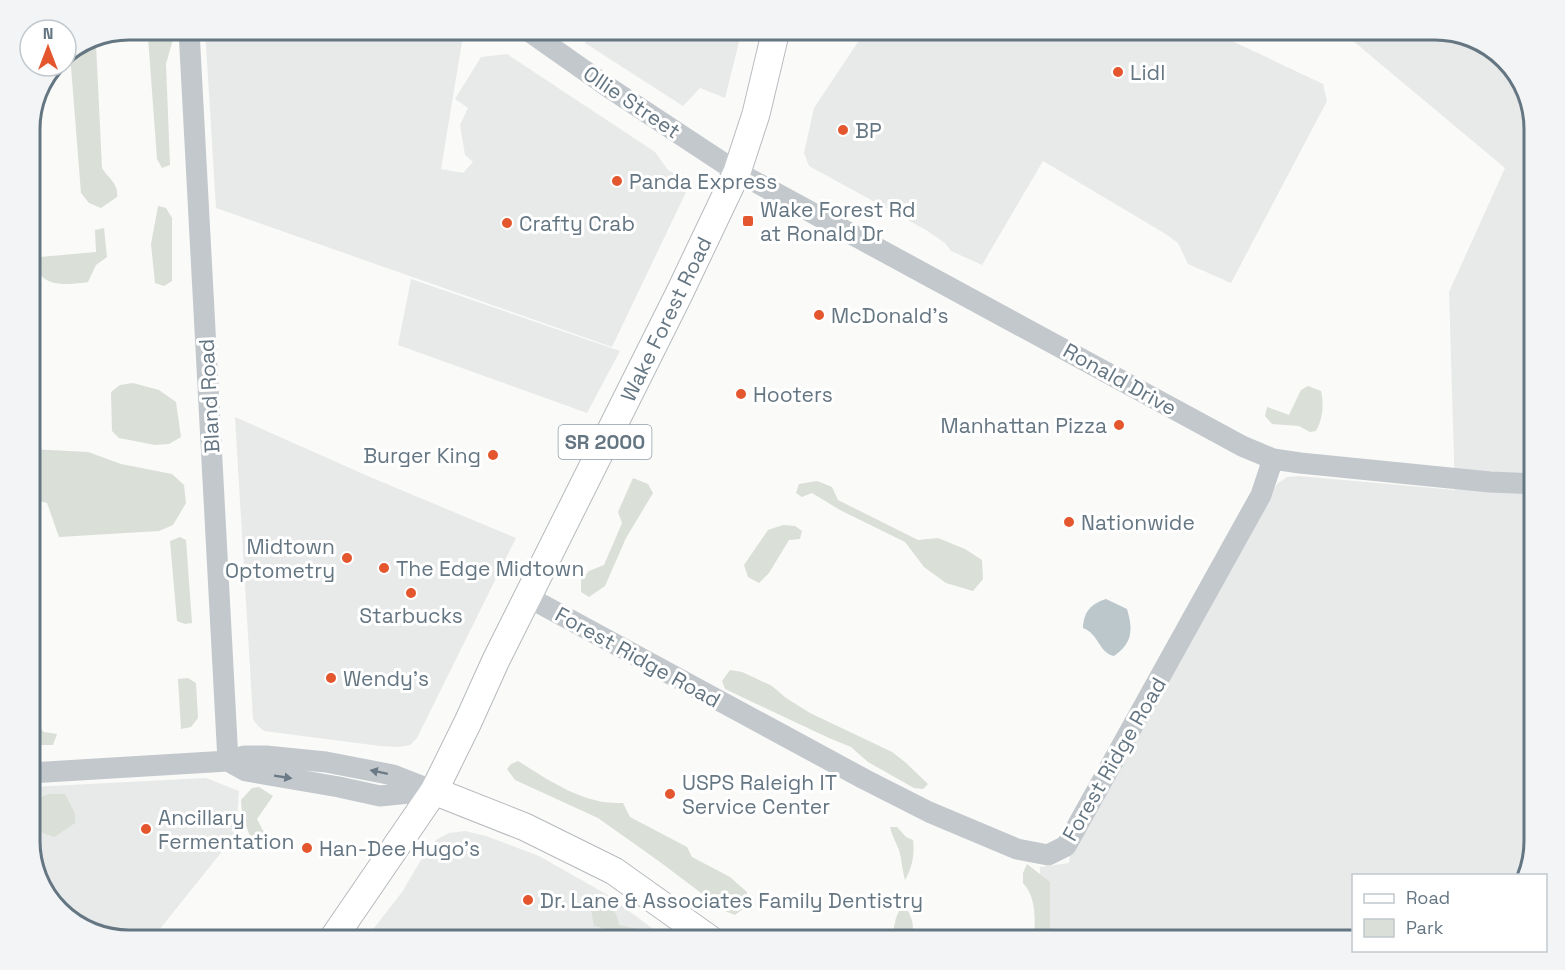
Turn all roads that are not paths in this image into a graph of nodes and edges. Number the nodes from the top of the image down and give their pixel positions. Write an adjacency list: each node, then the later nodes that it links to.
1 (190, 40): 8 (street, Bland Road)
2 (541, 40): 4 (street, Ollie Street)
3 (774, 40): 4 (main road, Wake Forest Road / SR 2000)
4 (737, 171): 5 (street, Ronald Drive); 7 (main road, Wake Forest Road / SR 2000)
5 (1274, 459): 6 (street, Ronald Drive); 7 (street, Forest Ridge Road)
6 (1524, 484)
7 (528, 597): 10 (main road, Wake Forest Road / SR 2000)
8 (228, 761): 9 (street); 10 (street)
9 (41, 772)
10 (434, 791): 11 (main road, Wake Forest Road / SR 2000); 12 (main road)
11 (340, 930)
12 (697, 930)

